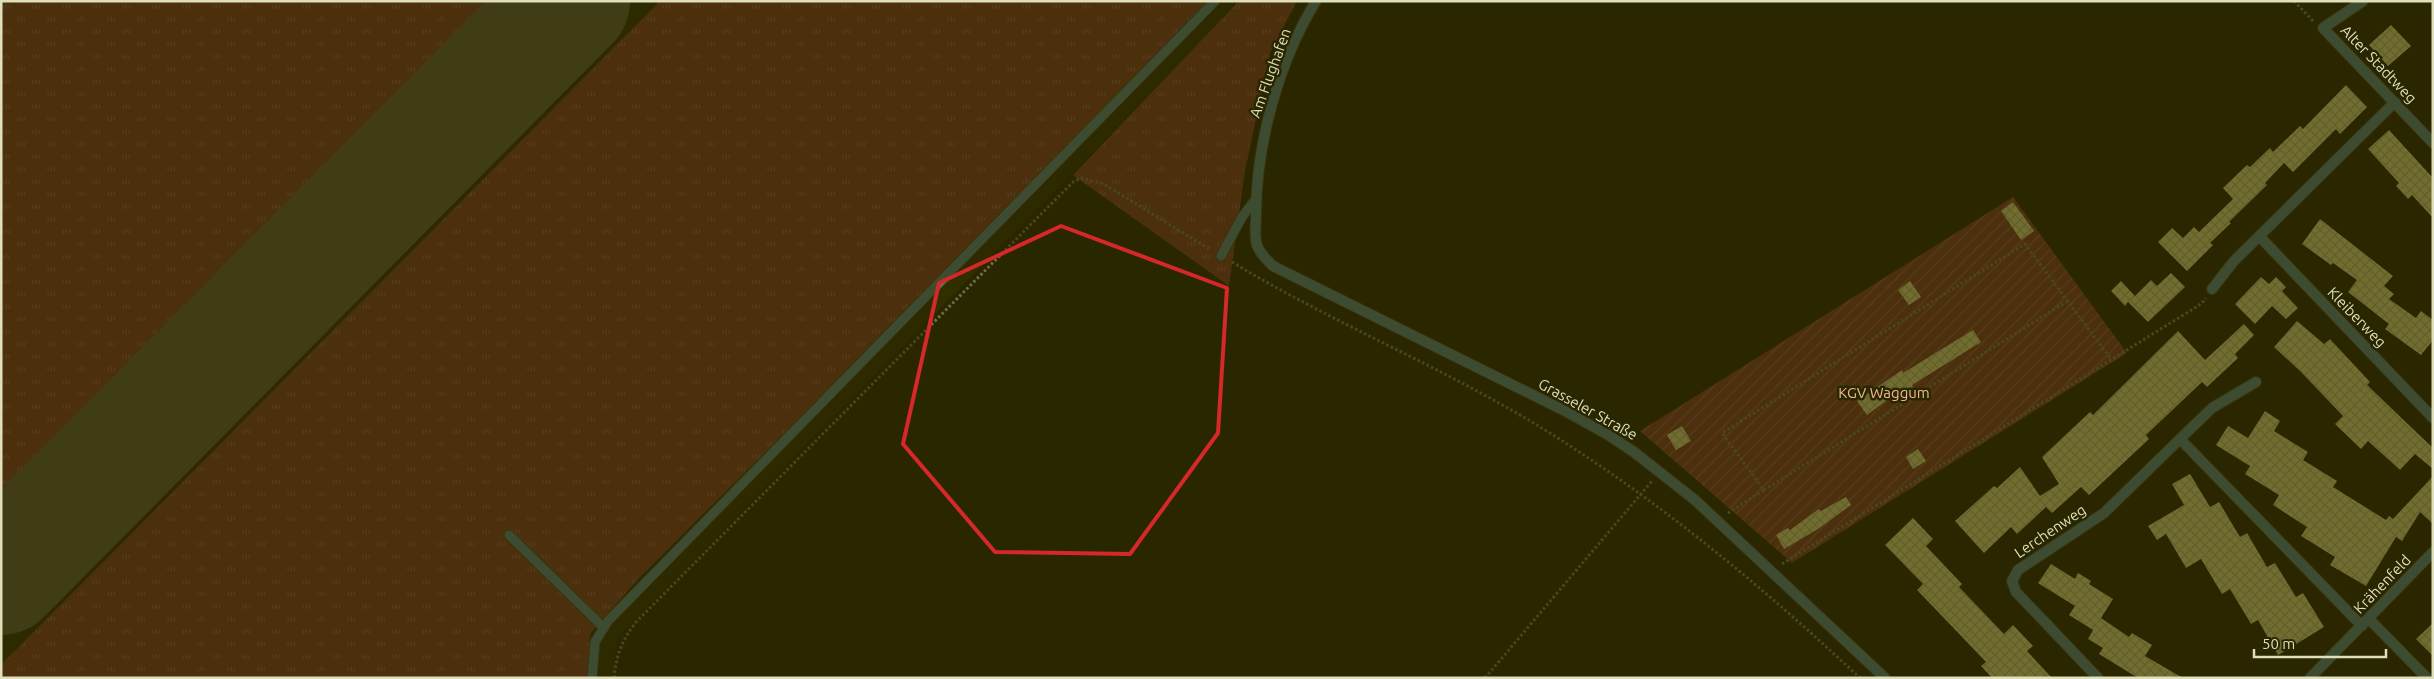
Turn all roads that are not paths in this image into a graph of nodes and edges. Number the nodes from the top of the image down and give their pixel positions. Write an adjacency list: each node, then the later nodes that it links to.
1 (1215, 1): 17 (lane)
2 (1316, 1): 6 (street, Am Flughafen)
3 (2363, 1): 4 (street, Alter Stadtweg)
4 (2394, 102): 5 (street, Alter Stadtweg); 7 (street)
5 (2433, 143)
6 (1256, 199): 8 (street, Am Flughafen); 9 (lane)
7 (2260, 237): 10 (street); 12 (street, Kleiberweg)
8 (1258, 247): 19 (street, Grasseler Straße)
9 (1221, 256)
10 (2212, 289)
11 (2256, 382): 13 (street, Lerchenweg)
12 (2433, 418)
13 (2180, 439): 16 (street); 20 (street, Lerchenweg)
14 (509, 535): 17 (lane)
15 (2433, 552): 16 (street, Krähenfeld)
16 (2366, 623): 21 (street, Krähenfeld); 22 (street)
17 (604, 628): 18 (lane)
18 (592, 678)
19 (1884, 678)
20 (2098, 678)
21 (2310, 678)
22 (2427, 678)

